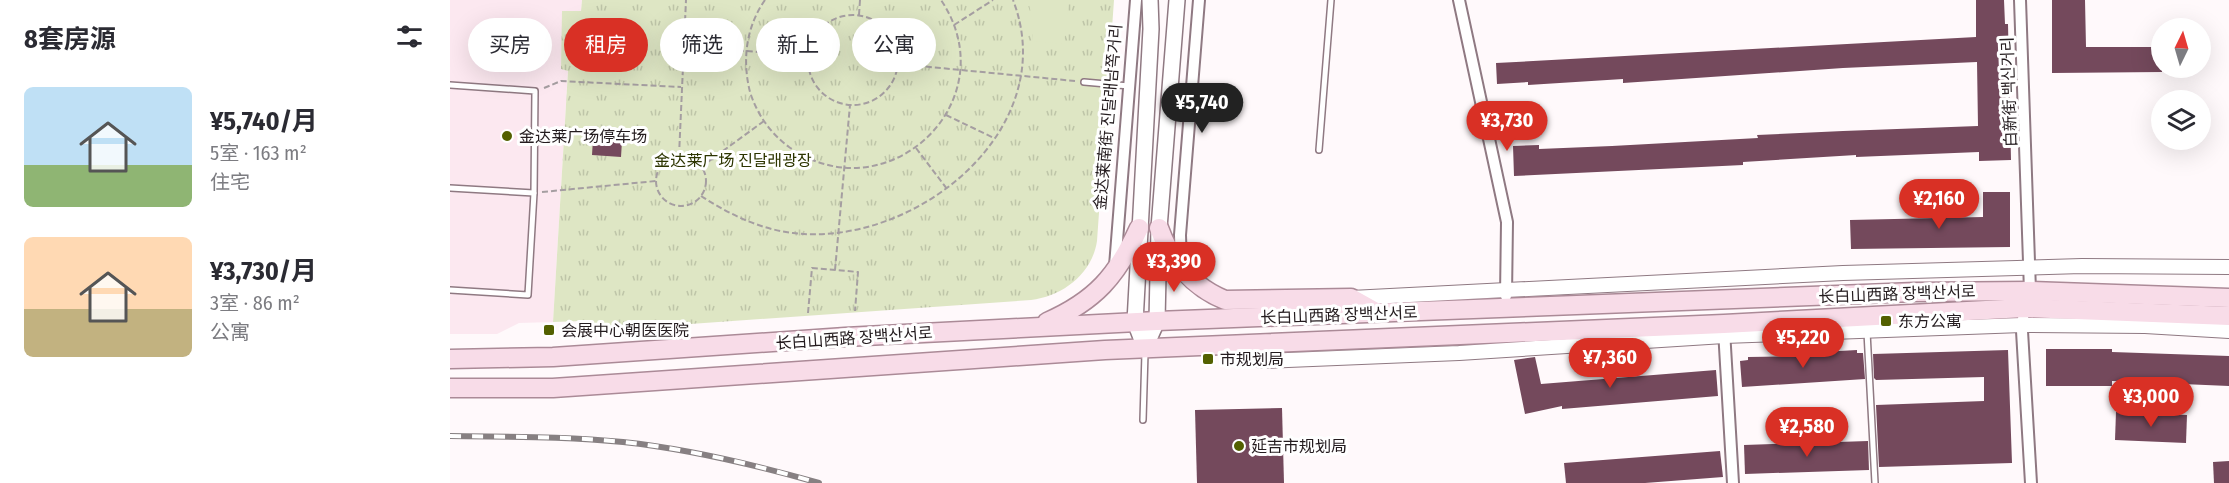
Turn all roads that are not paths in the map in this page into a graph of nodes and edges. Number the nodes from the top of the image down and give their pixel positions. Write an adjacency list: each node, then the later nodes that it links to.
1 (1136, 0): 10 (street, 金达莱南街 진달래남쪽거리)
2 (1150, 0): 14 (main road)
3 (1177, 0): 15 (main road)
4 (1199, 0): 18 (street)
5 (1331, 0): 11 (lane)
6 (1459, 0): 20 (street)
7 (2020, 0): 16 (street, 白新街 백신거리)
8 (1084, 82): 10 (lane)
9 (450, 85): 13 (lane)
10 (1129, 86): 19 (street, 金达莱南街 진달래남쪽거리)
11 (1318, 150)
12 (450, 188): 13 (lane)
13 (534, 193): 21 (lane)
14 (1139, 228): 19 (main road); 30 (main road)
15 (1159, 228): 18 (main road); 29 (main road)
16 (2030, 267): 17 (street, 长白山西路 장백산서로); 20 (street, 长白山西路 장백산서로); 22 (street, 白新街 백신거리)
17 (2229, 267)
18 (1181, 268): 24 (main road)
19 (1115, 272): 31 (main road)
20 (1506, 289): 24 (street, 长白山西路 장백산서로); 25 (street)
21 (450, 290)
22 (2030, 291): 23 (main road, 长白山西路 장백산서로); 25 (main road, 长白山西路 장백산서로)
23 (2229, 297)
24 (1351, 298): 26 (main road)
25 (1505, 309): 26 (main road, 长白山西路 장백산서로)
26 (1378, 313): 29 (main road, 长白山西路 장백산서로)
27 (2023, 316): 28 (main road, 长白山西路 장백산서로); 32 (main road, 长白山西路 장백산서로); 33 (street, 长白山西路 장백산서로); 34 (street, 长白山西路 장백산서로); 42 (street)
28 (2229, 316)
29 (1157, 321): 30 (main road, 长白山西路 장백산서로); 35 (main road)
30 (1135, 322): 31 (main road, 长白山西路 장백산서로); 35 (main road)
31 (1036, 327): 36 (main road); 37 (main road, 长白山西路 장백산서로)
32 (1724, 330): 33 (street, 长白山西路 장백산서로); 35 (main road, 长白山西路 장백산서로); 40 (street)
33 (1866, 330): 41 (lane)
34 (2229, 331)
35 (1145, 348): 36 (main road, 长白山西路 장백산서로); 39 (lane)
36 (1037, 354): 38 (main road, 长白山西路 장백산서로)
37 (450, 359)
38 (450, 388)
39 (1143, 420)
40 (1733, 483)
41 (1875, 483)
42 (2031, 483)

